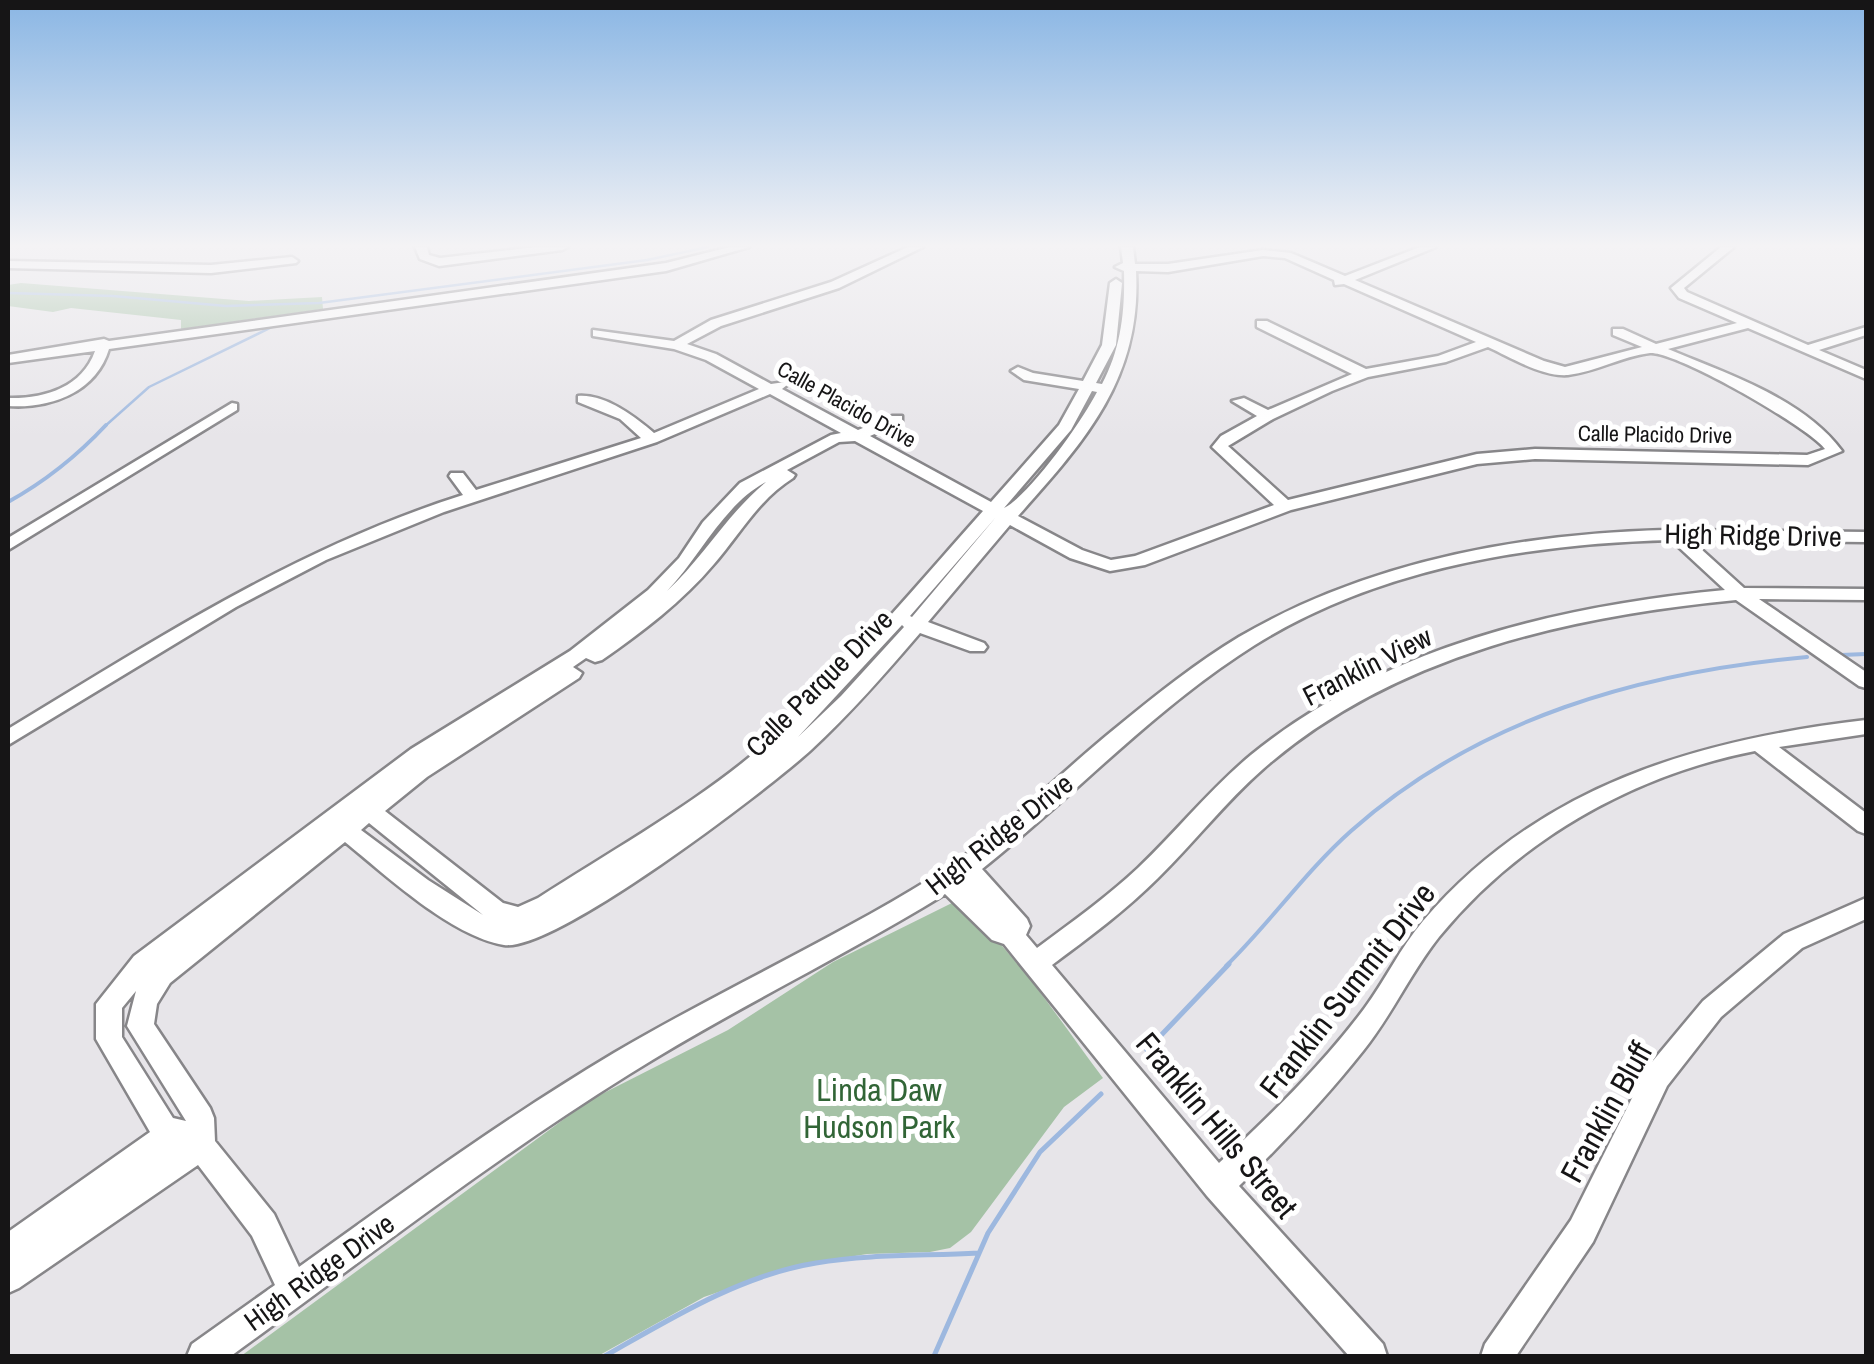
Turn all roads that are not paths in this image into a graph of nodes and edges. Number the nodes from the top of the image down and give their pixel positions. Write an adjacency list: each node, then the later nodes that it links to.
1 (343, 311): 10 (street)
2 (748, 311): 18 (street, Calle Placido Drive)
3 (1120, 311): 19 (street, Calle Parque Drive)
4 (1406, 311): 11 (street)
5 (1719, 311): 7 (street)
6 (1262, 324): 16 (street)
7 (1750, 324): 12 (street); 13 (street)
8 (1866, 331): 12 (street)
9 (1618, 332): 13 (street, Calle Placido Drive)
10 (104, 343): 14 (street); 22 (street)
11 (1483, 344): 13 (street); 16 (street)
12 (1807, 349): 17 (street)
13 (1657, 350): 28 (street, Calle Placido Drive)
14 (8, 359)
15 (1018, 372): 19 (street)
16 (1364, 374): 24 (street)
17 (1866, 375)
18 (772, 383): 26 (street, Calle Placido Drive); 27 (street)
19 (1097, 388): 29 (street, Calle Parque Drive)
20 (583, 398): 27 (street)
21 (1239, 401): 24 (street)
22 (8, 402)
23 (232, 407): 32 (street)
24 (1268, 416): 28 (street)
25 (897, 419): 26 (street)
26 (864, 433): 29 (street, Calle Placido Drive); 43 (street)
27 (648, 435): 37 (street)
28 (1280, 502): 29 (street, Calle Placido Drive)
29 (1005, 510): 35 (street, Calle Parque Drive)
30 (1672, 532): 31 (street, High Ridge Drive); 33 (street); 46 (street, High Ridge Drive)
31 (1866, 537)
32 (8, 545)
33 (1740, 594): 34 (street, Franklin View); 38 (street); 50 (street, Franklin View)
34 (1866, 594)
35 (907, 621): 36 (street); 49 (street, Calle Parque Drive)
36 (977, 647)
37 (135, 651): 39 (street); 41 (street)
38 (1866, 682)
39 (8, 724)
40 (1866, 727): 42 (street, Franklin Summit Drive)
41 (8, 738)
42 (1758, 742): 45 (street); 55 (street, Franklin Summit Drive)
43 (362, 806): 44 (street); 49 (street)
44 (338, 824): 48 (street); 49 (street)
45 (1866, 826)
46 (956, 874): 50 (street, Franklin Hills Street); 58 (street, High Ridge Drive)
47 (1866, 908): 61 (street, Franklin Bluff)
48 (216, 920): 51 (street); 52 (street)
49 (519, 925)
50 (1034, 964): 55 (street, Franklin Hills Street)
51 (144, 1001): 52 (street); 53 (street)
52 (108, 1004): 54 (street)
53 (200, 1132): 54 (street); 57 (street); 58 (street)
54 (168, 1136): 56 (street)
55 (1218, 1184): 60 (street, Franklin Hills Street)
56 (8, 1250)
57 (8, 1277)
58 (294, 1291): 59 (street, High Ridge Drive)
59 (204, 1356)
60 (1371, 1356)
61 (1497, 1356)

